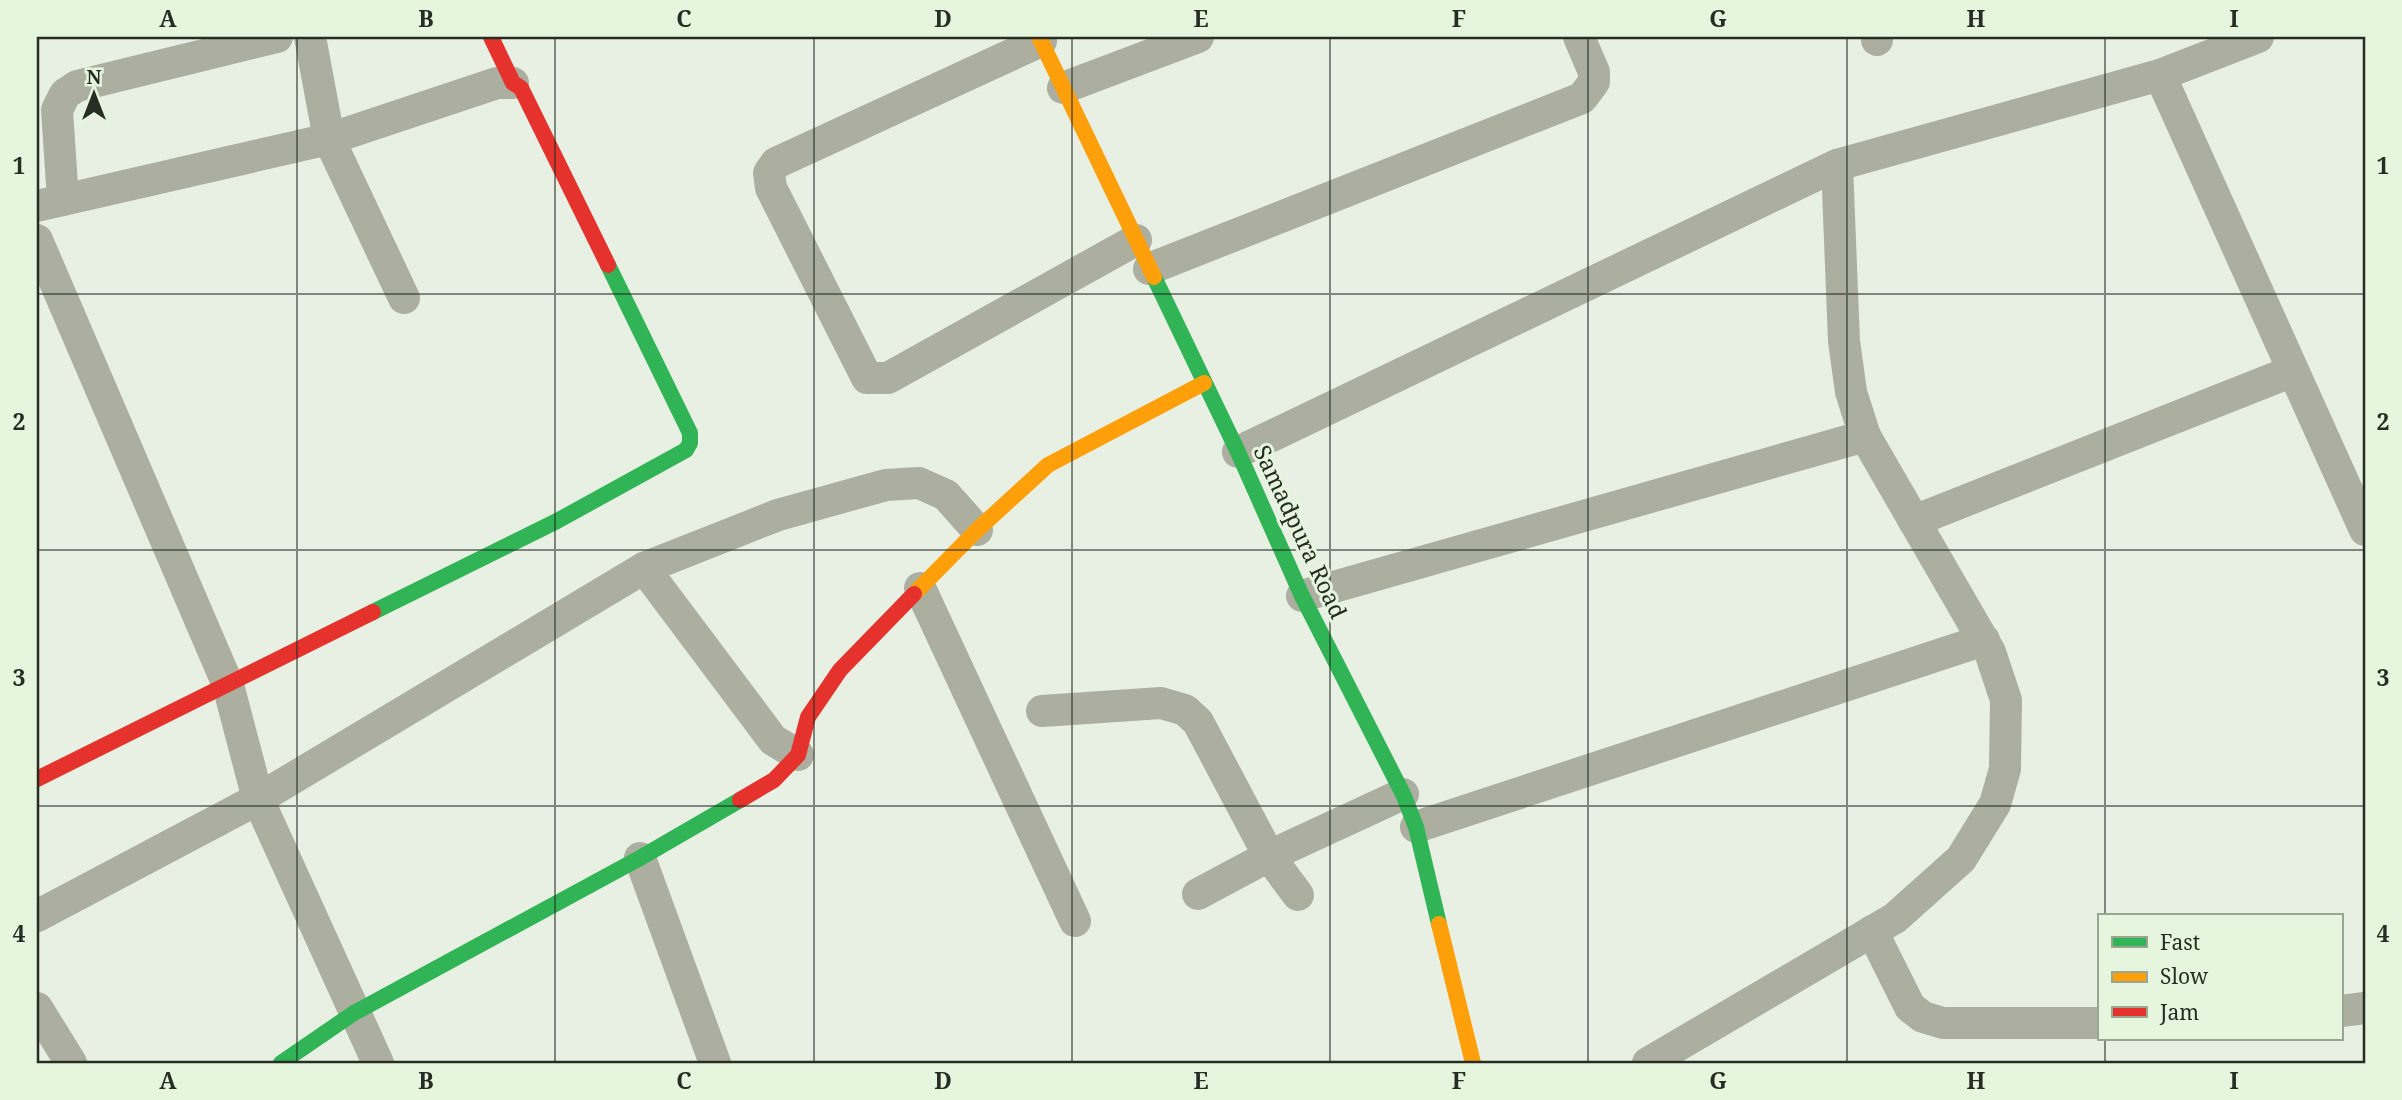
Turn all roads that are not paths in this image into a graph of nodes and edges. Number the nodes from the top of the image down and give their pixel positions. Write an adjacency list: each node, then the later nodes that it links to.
1 (277, 37): 14 (street)
2 (310, 37): 12 (street)
3 (491, 37): 10 (street)
4 (1198, 37): 11 (street)
5 (1579, 37): 17 (street)
6 (2258, 37): 8 (street)
7 (1040, 39): 11 (street, Samadpura Road); 16 (street)
8 (2190, 49): 9 (street)
9 (2160, 75): 13 (street); 19 (street)
10 (513, 83): 12 (street); 30 (street)
11 (1063, 88): 16 (street, Samadpura Road)
12 (329, 139): 14 (street); 18 (street)
13 (1837, 165): 21 (street); 22 (street)
14 (50, 203)
15 (37, 240): 30 (street)
16 (1136, 240): 17 (street, Samadpura Road)
17 (1149, 269): 20 (street, Samadpura Road)
18 (404, 298)
19 (2293, 370): 23 (street); 25 (street)
20 (1204, 383): 22 (street, Samadpura Road); 24 (street)
21 (1865, 436): 23 (street); 28 (street)
22 (1238, 452): 28 (street, Samadpura Road)
23 (1914, 521): 29 (street)
24 (977, 530): 26 (street); 27 (street)
25 (2365, 530)
26 (644, 568): 32 (street); 35 (street)
27 (920, 588): 32 (street); 42 (street)
28 (1302, 596): 34 (street, Samadpura Road)
29 (1983, 640): 36 (street); 43 (street)
30 (228, 685): 33 (street); 35 (street)
31 (1042, 711): 37 (street)
32 (798, 755): 38 (street)
33 (37, 779)
34 (1403, 793): 36 (street, Samadpura Road); 37 (street)
35 (258, 799): 41 (street); 47 (street)
36 (1416, 827): 53 (street, Samadpura Road)
37 (1269, 856): 39 (street); 40 (street)
38 (640, 858): 47 (street); 52 (street)
39 (1198, 894)
40 (1298, 895)
41 (37, 916)
42 (1075, 921)
43 (1872, 931): 48 (street); 54 (street)
44 (37, 1008): 49 (street)
45 (2365, 1008): 46 (street)
46 (2342, 1011)
47 (354, 1013): 50 (street); 51 (street)
48 (2098, 1023)
49 (71, 1063)
50 (281, 1063)
51 (378, 1063)
52 (715, 1063)
53 (1473, 1063)
54 (1648, 1063)

